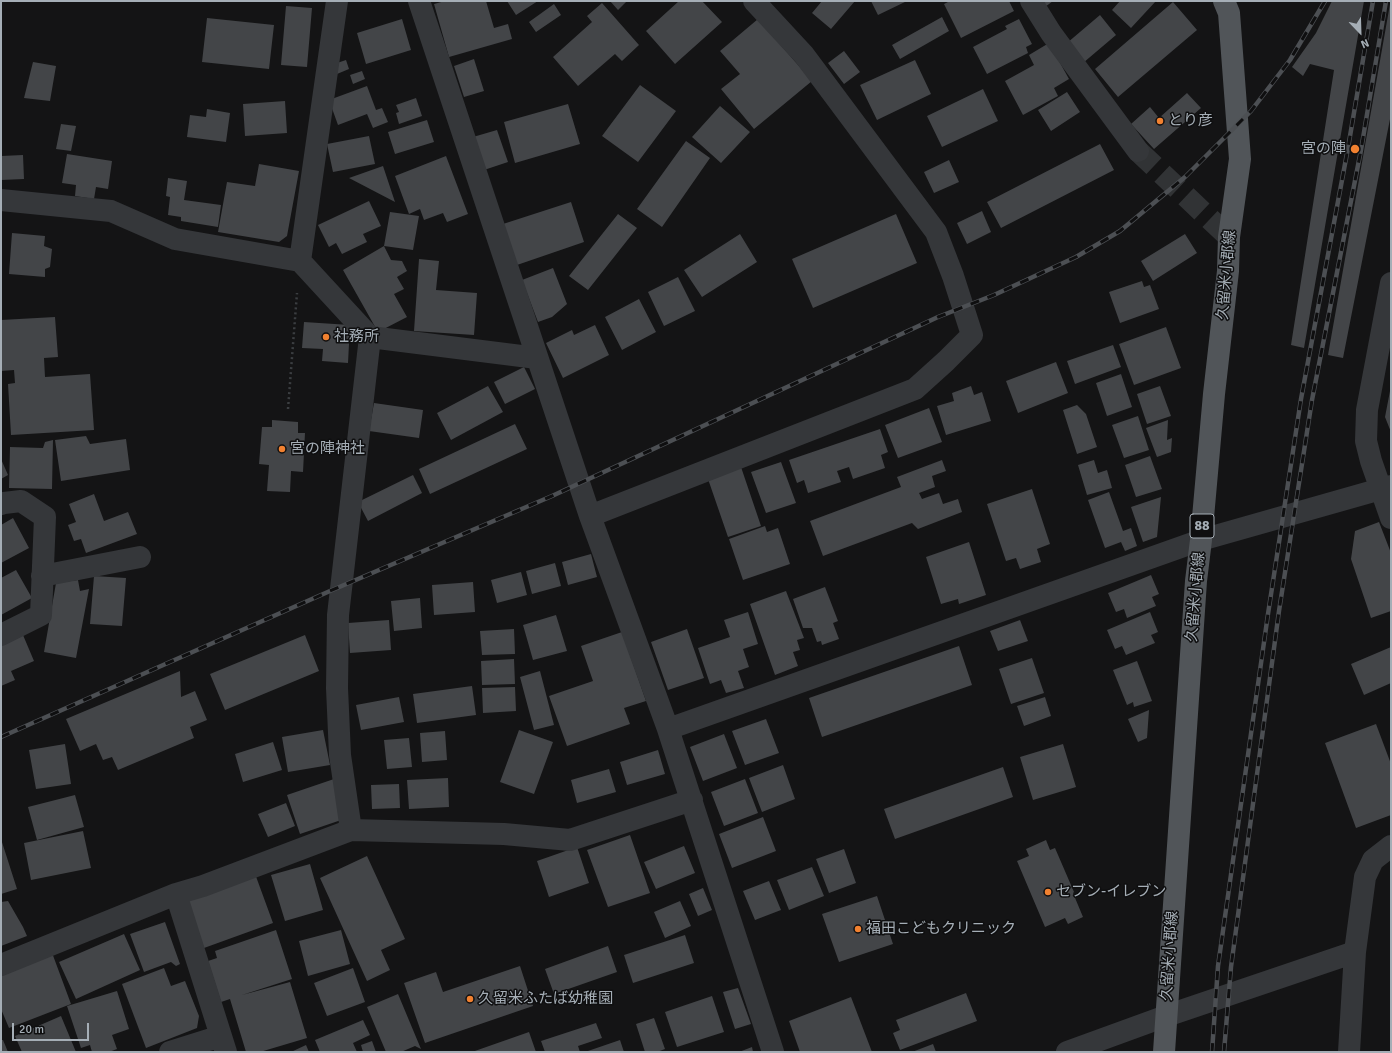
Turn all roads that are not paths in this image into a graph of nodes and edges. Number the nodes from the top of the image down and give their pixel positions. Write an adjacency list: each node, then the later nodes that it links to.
1 (337, 1): 8 (street)
2 (419, 1): 11 (street)
3 (754, 1): 14 (street)
4 (1031, 1): 6 (street)
5 (1224, 1): 16 (main road, 久留米小郡線 / 88)
6 (1138, 150)
7 (1, 200): 8 (street)
8 (300, 261): 10 (street)
9 (1391, 283): 12 (street)
10 (370, 337): 11 (street); 22 (street)
11 (537, 358): 14 (street)
12 (1386, 488): 15 (street); 16 (street)
13 (1, 504): 18 (street)
14 (590, 516): 20 (street)
15 (1391, 518)
16 (1201, 540): 20 (street); 27 (main road, 久留米小郡線 / 88)
17 (140, 557): 18 (street)
18 (42, 576): 19 (street)
19 (1, 635)
20 (668, 729): 21 (street)
21 (692, 800): 22 (street); 30 (street)
22 (351, 830): 24 (street)
23 (1391, 846): 25 (street)
24 (176, 894): 26 (street); 28 (street)
25 (1355, 952): 27 (street); 33 (street)
26 (1, 965)
27 (1166, 1016): 31 (street); 32 (main road, 久留米小郡線 / 88)
28 (224, 1044): 29 (street)
29 (170, 1052)
30 (773, 1052)
31 (1067, 1052)
32 (1164, 1052)
33 (1349, 1052)

